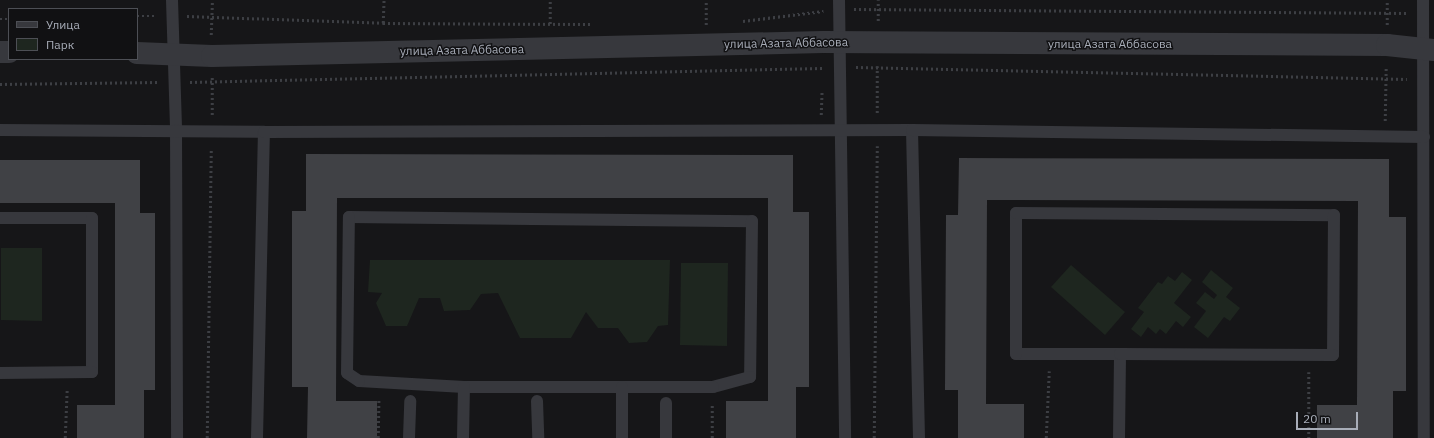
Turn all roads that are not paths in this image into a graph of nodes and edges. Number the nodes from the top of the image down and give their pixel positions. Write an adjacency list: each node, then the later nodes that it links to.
1 (172, 0): 7 (lane)
2 (1423, 0): 5 (lane)
3 (838, 4): 4 (lane)
4 (838, 42): 5 (street, улица Азата Аббасова); 7 (street, улица Азата Аббасова); 11 (lane)
5 (1428, 49): 13 (lane)
6 (138, 53): 7 (street, улица Азата Аббасова)
7 (174, 53): 9 (lane)
8 (0, 130): 9 (lane)
9 (176, 130): 12 (lane); 22 (lane)
10 (912, 130): 11 (lane); 13 (lane); 30 (lane)
11 (840, 131): 12 (lane); 29 (lane)
12 (264, 132): 23 (lane)
13 (1424, 137): 32 (lane)
14 (0, 218): 16 (lane)
15 (1120, 354): 15 (lane); 31 (lane)
16 (0, 373)
17 (464, 387): 18 (lane); 18 (lane); 25 (lane)
18 (622, 387): 27 (lane)
19 (410, 401): 24 (lane)
20 (537, 401): 26 (lane)
21 (666, 402): 28 (lane)
22 (177, 438)
23 (256, 438)
24 (409, 438)
25 (463, 438)
26 (538, 438)
27 (622, 438)
28 (666, 438)
29 (845, 438)
30 (919, 438)
31 (1119, 438)
32 (1424, 438)

